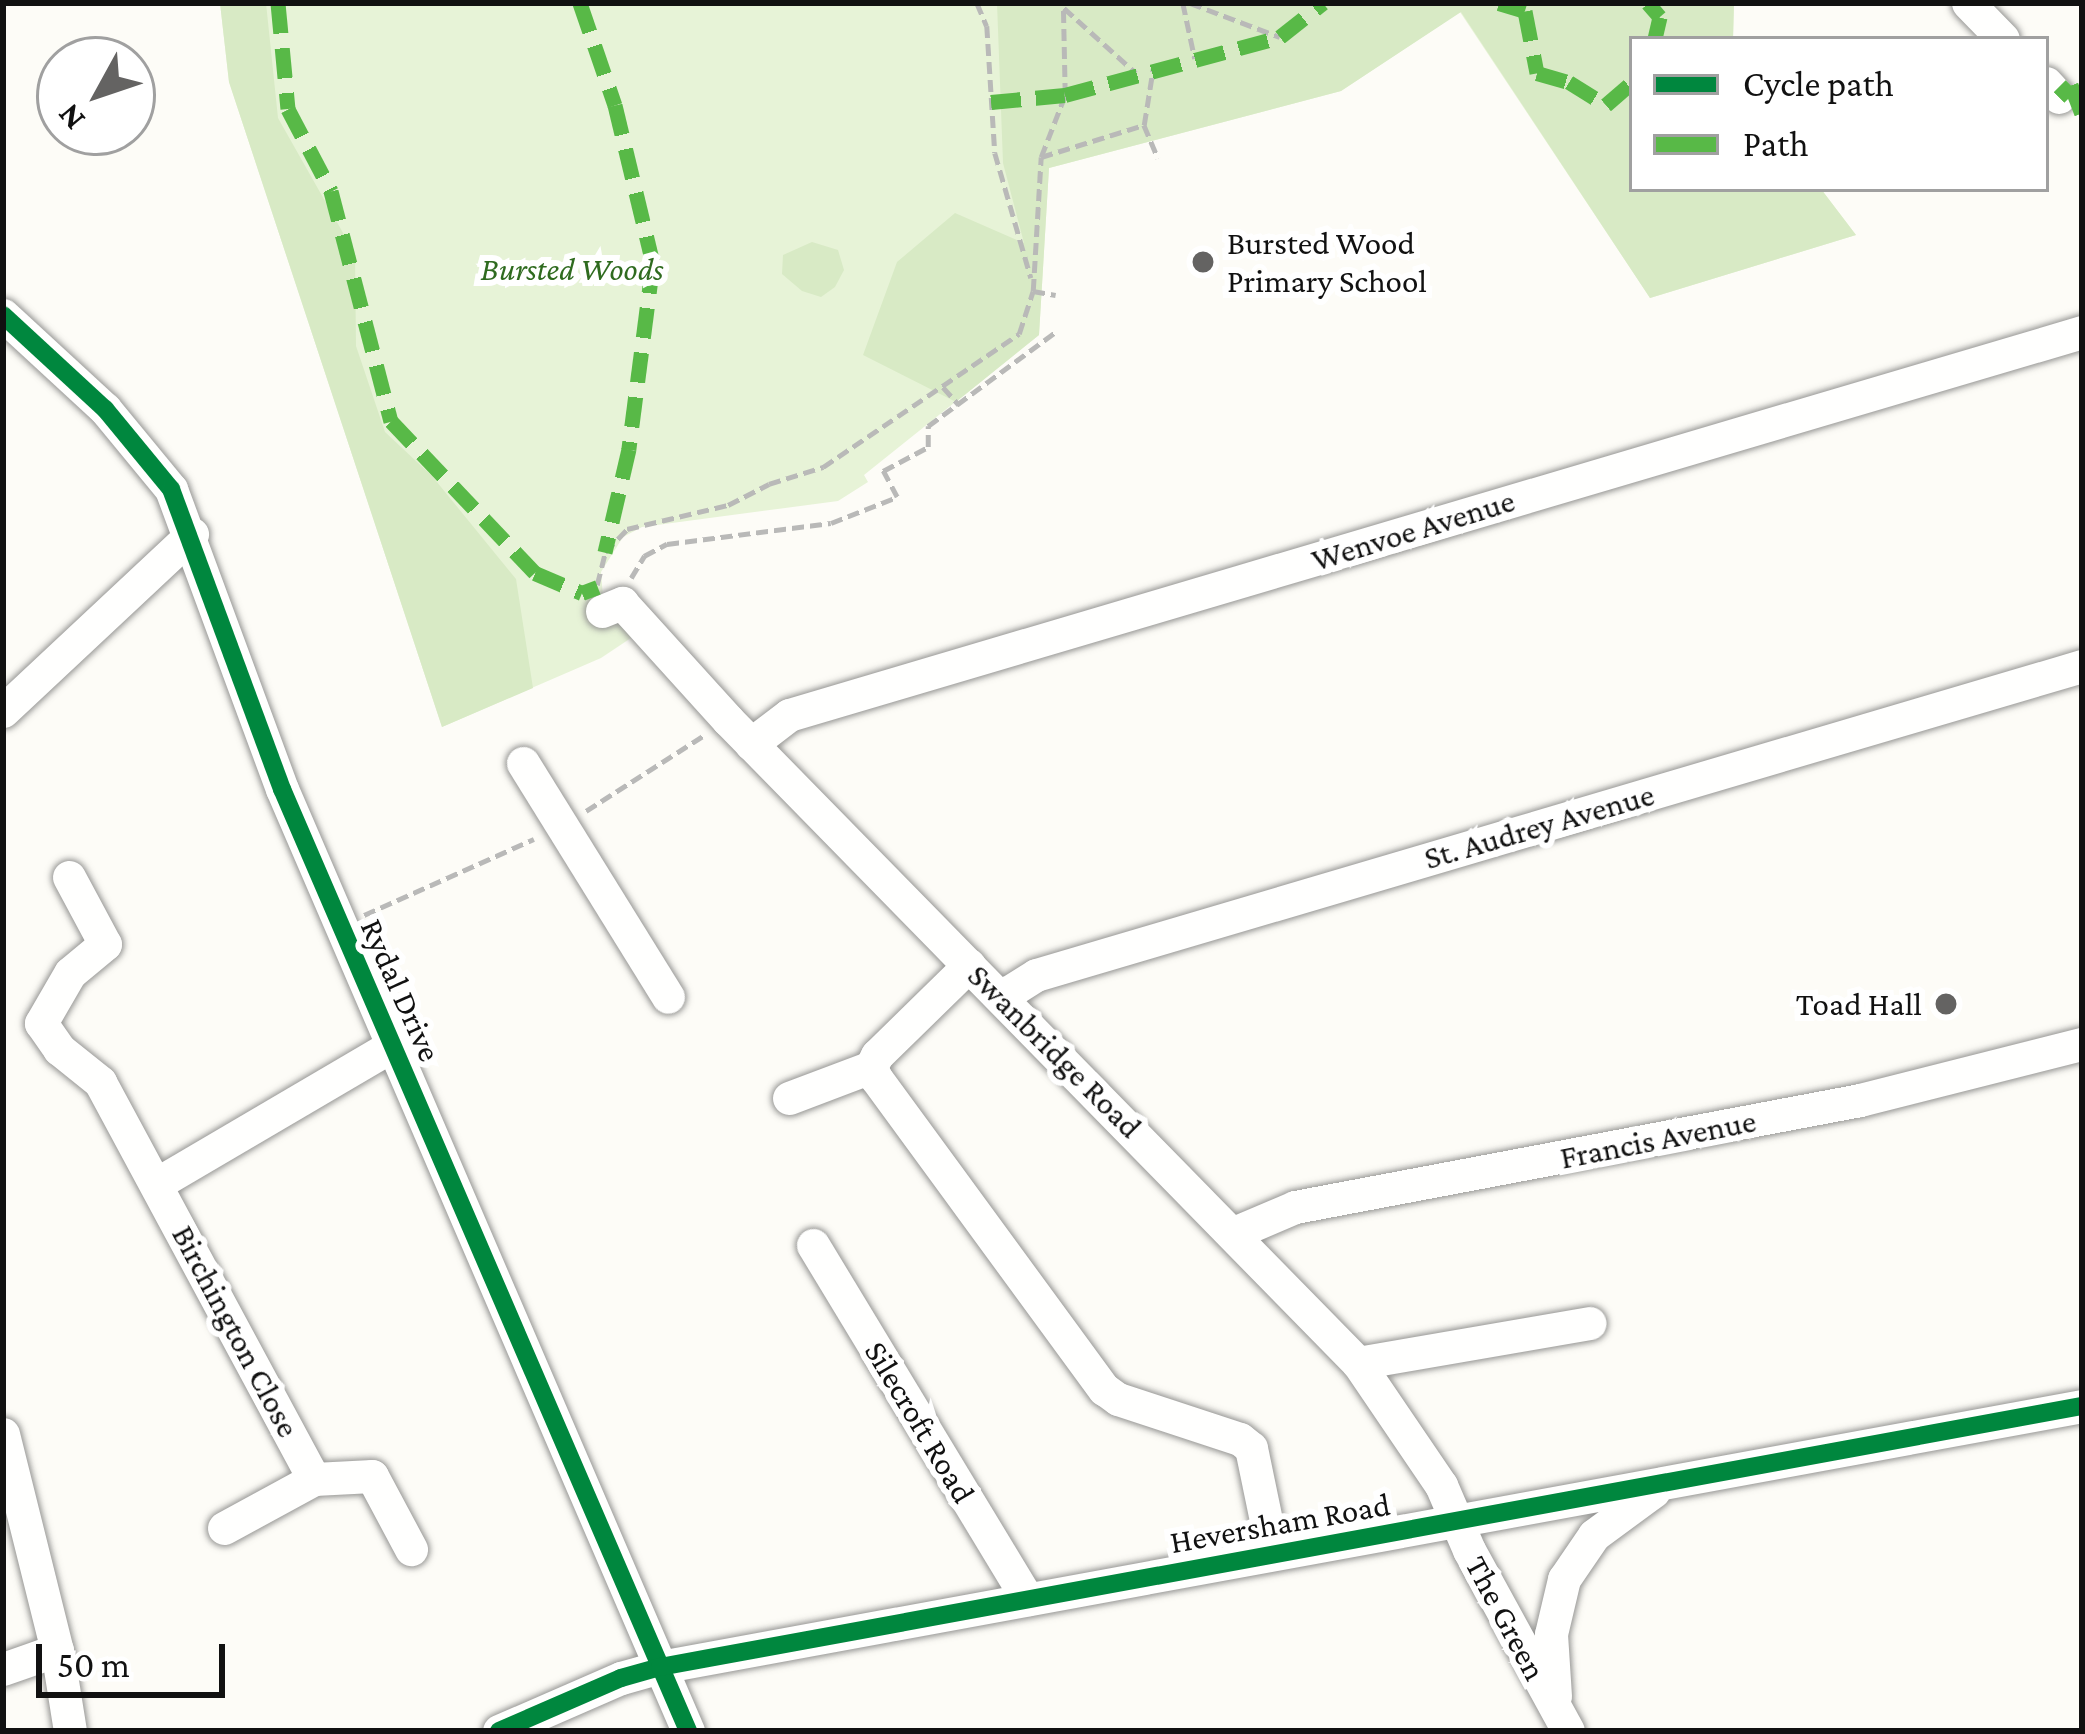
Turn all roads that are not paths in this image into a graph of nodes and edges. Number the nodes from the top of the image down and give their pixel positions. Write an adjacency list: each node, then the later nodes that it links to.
1 (1968, 3): 2 (street)
2 (2000, 36)
3 (3, 315): 5 (street, Rydal Drive)
4 (2082, 332): 9 (street, Wenvoe Avenue)
5 (192, 534): 8 (street); 16 (street, Rydal Drive)
6 (616, 603): 9 (street, Swanbridge Road)
7 (2082, 666): 14 (street, St. Audrey Avenue)
8 (3, 710)
9 (740, 732): 12 (street, Swanbridge Road)
10 (523, 763): 13 (street)
11 (69, 878): 19 (street, Birchington Close)
12 (969, 965): 14 (street, Swanbridge Road); 17 (street)
13 (668, 997)
14 (1001, 997): 20 (street, Swanbridge Road)
15 (2082, 1044): 20 (street, Francis Avenue)
16 (393, 1045): 19 (street); 34 (street, Rydal Drive)
17 (871, 1067): 18 (street); 31 (street)
18 (789, 1098)
19 (158, 1183): 26 (street, Birchington Close)
20 (1234, 1232): 23 (street, Swanbridge Road)
21 (813, 1245): 32 (street, Silecroft Road)
22 (1591, 1323): 23 (street)
23 (1358, 1363): 28 (street, Swanbridge Road)
24 (2082, 1406): 27 (street, Heversham Road)
25 (3, 1435): 33 (street)
26 (314, 1479): 29 (street); 30 (street)
27 (1672, 1481): 28 (street, Heversham Road); 36 (street, The Green)
28 (1458, 1522): 31 (street, Heversham Road); 36 (street, The Green)
29 (224, 1528)
30 (411, 1549)
31 (1273, 1554): 32 (street, Heversham Road)
32 (1027, 1599): 34 (street, Heversham Road)
33 (57, 1650): 35 (street); 37 (street)
34 (661, 1667): 38 (street, Heversham Road); 39 (street, Rydal Drive)
35 (3, 1669)
36 (1563, 1722)
37 (70, 1731)
38 (499, 1731)
39 (688, 1731)

